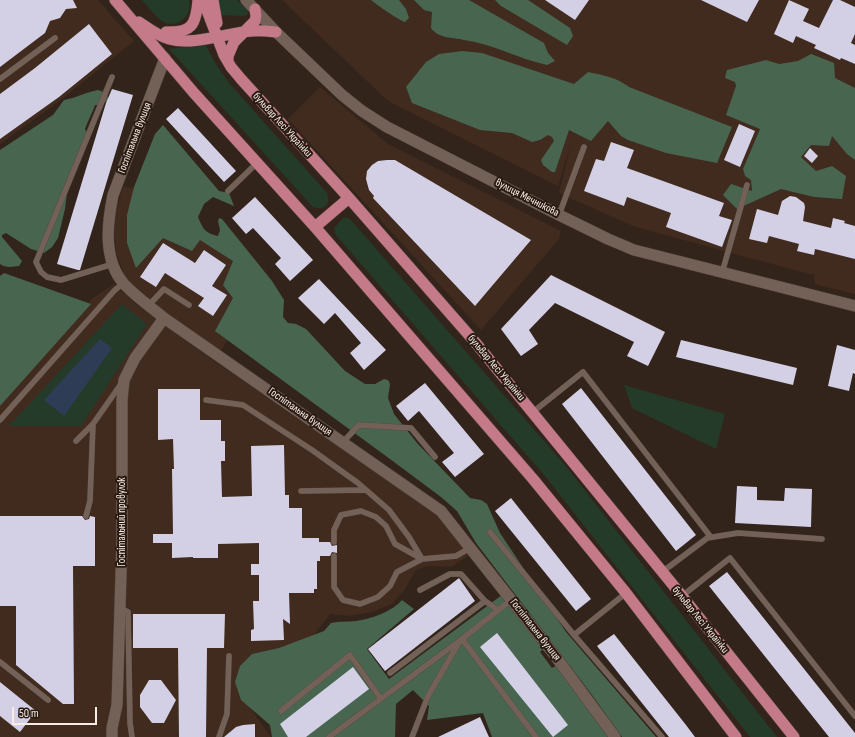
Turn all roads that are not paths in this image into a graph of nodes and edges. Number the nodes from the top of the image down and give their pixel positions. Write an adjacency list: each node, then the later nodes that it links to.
1 (115, 0): 7 (main road)
2 (198, 0): 8 (main road)
3 (203, 0): 11 (main road, бульвар Лесі Українки)
4 (213, 0): 11 (main road)
5 (246, 0): 6 (street, вулиця Мечникова)
6 (255, 9): 9 (main road); 10 (street, вулиця Мечникова)
7 (132, 18): 8 (main road); 13 (main road)
8 (150, 29): 11 (main road)
9 (245, 32): 10 (main road); 11 (main road); 14 (main road)
10 (276, 32): 22 (street, вулиця Мечникова)
11 (217, 36): 14 (main road, бульвар Лесі Українки)
12 (55, 38): 16 (lane)
13 (165, 58): 18 (main road); 24 (street, Госпітальна вулиця)
14 (228, 62): 21 (main road, бульвар Лесі Українки)
15 (112, 77): 24 (lane)
16 (0, 79)
17 (584, 147): 22 (lane)
18 (258, 163): 20 (lane); 23 (main road)
19 (747, 185): 25 (lane)
20 (228, 191)
21 (349, 198): 23 (main road); 33 (main road, бульвар Лесі Українки)
22 (559, 215): 25 (street, вулиця Мечникова)
23 (315, 227): 51 (main road)
24 (113, 264): 26 (street, Госпітальна вулиця)
25 (722, 273): 29 (street, вулиця Мечникова)
26 (123, 283): 27 (street, Госпітальна вулиця); 34 (lane)
27 (149, 305): 28 (lane); 30 (street, Госпітальна вулиця)
28 (189, 305)
29 (855, 306)
30 (164, 318): 31 (street, Госпітальний провулок); 37 (street, Госпітальна вулиця)
31 (124, 380): 35 (lane); 55 (street, Госпітальний провулок)
32 (206, 400): 39 (lane)
33 (533, 412): 43 (lane); 49 (main road, бульвар Лесі Українки)
34 (0, 420)
35 (93, 424): 36 (lane); 41 (lane)
36 (76, 441)
37 (343, 442): 38 (lane); 46 (street, Госпітальна вулиця)
38 (435, 457)
39 (366, 490): 40 (lane); 48 (lane)
40 (301, 491)
41 (86, 516)
42 (490, 532): 57 (lane)
43 (707, 538): 44 (lane); 49 (lane)
44 (822, 539)
45 (334, 542): 48 (lane)
46 (470, 548): 48 (lane); 53 (street, Госпітальна вулиця)
47 (334, 556): 48 (lane)
48 (422, 559)
49 (662, 572): 52 (main road, бульвар Лесі Українки)
50 (420, 590): 54 (lane)
51 (626, 593): 57 (lane); 74 (main road)
52 (682, 596): 65 (lane); 75 (main road, бульвар Лесі Українки)
53 (511, 600): 56 (lane); 72 (street, Госпітальна вулиця)
54 (485, 602): 56 (lane); 61 (lane)
55 (120, 608): 66 (street, Госпітальний провулок); 67 (lane)
56 (498, 610): 58 (lane)
57 (574, 634): 73 (lane)
58 (462, 639): 62 (lane); 70 (lane); 71 (lane)
59 (230, 656): 68 (lane)
60 (0, 662): 63 (lane)
61 (390, 673)
62 (381, 699): 64 (lane); 69 (lane)
63 (48, 700)
64 (280, 711)
65 (855, 716)
66 (112, 737)
67 (132, 737)
68 (219, 737)
69 (329, 737)
70 (412, 737)
71 (536, 737)
72 (615, 737)
73 (662, 737)
74 (736, 737)
75 (794, 737)

